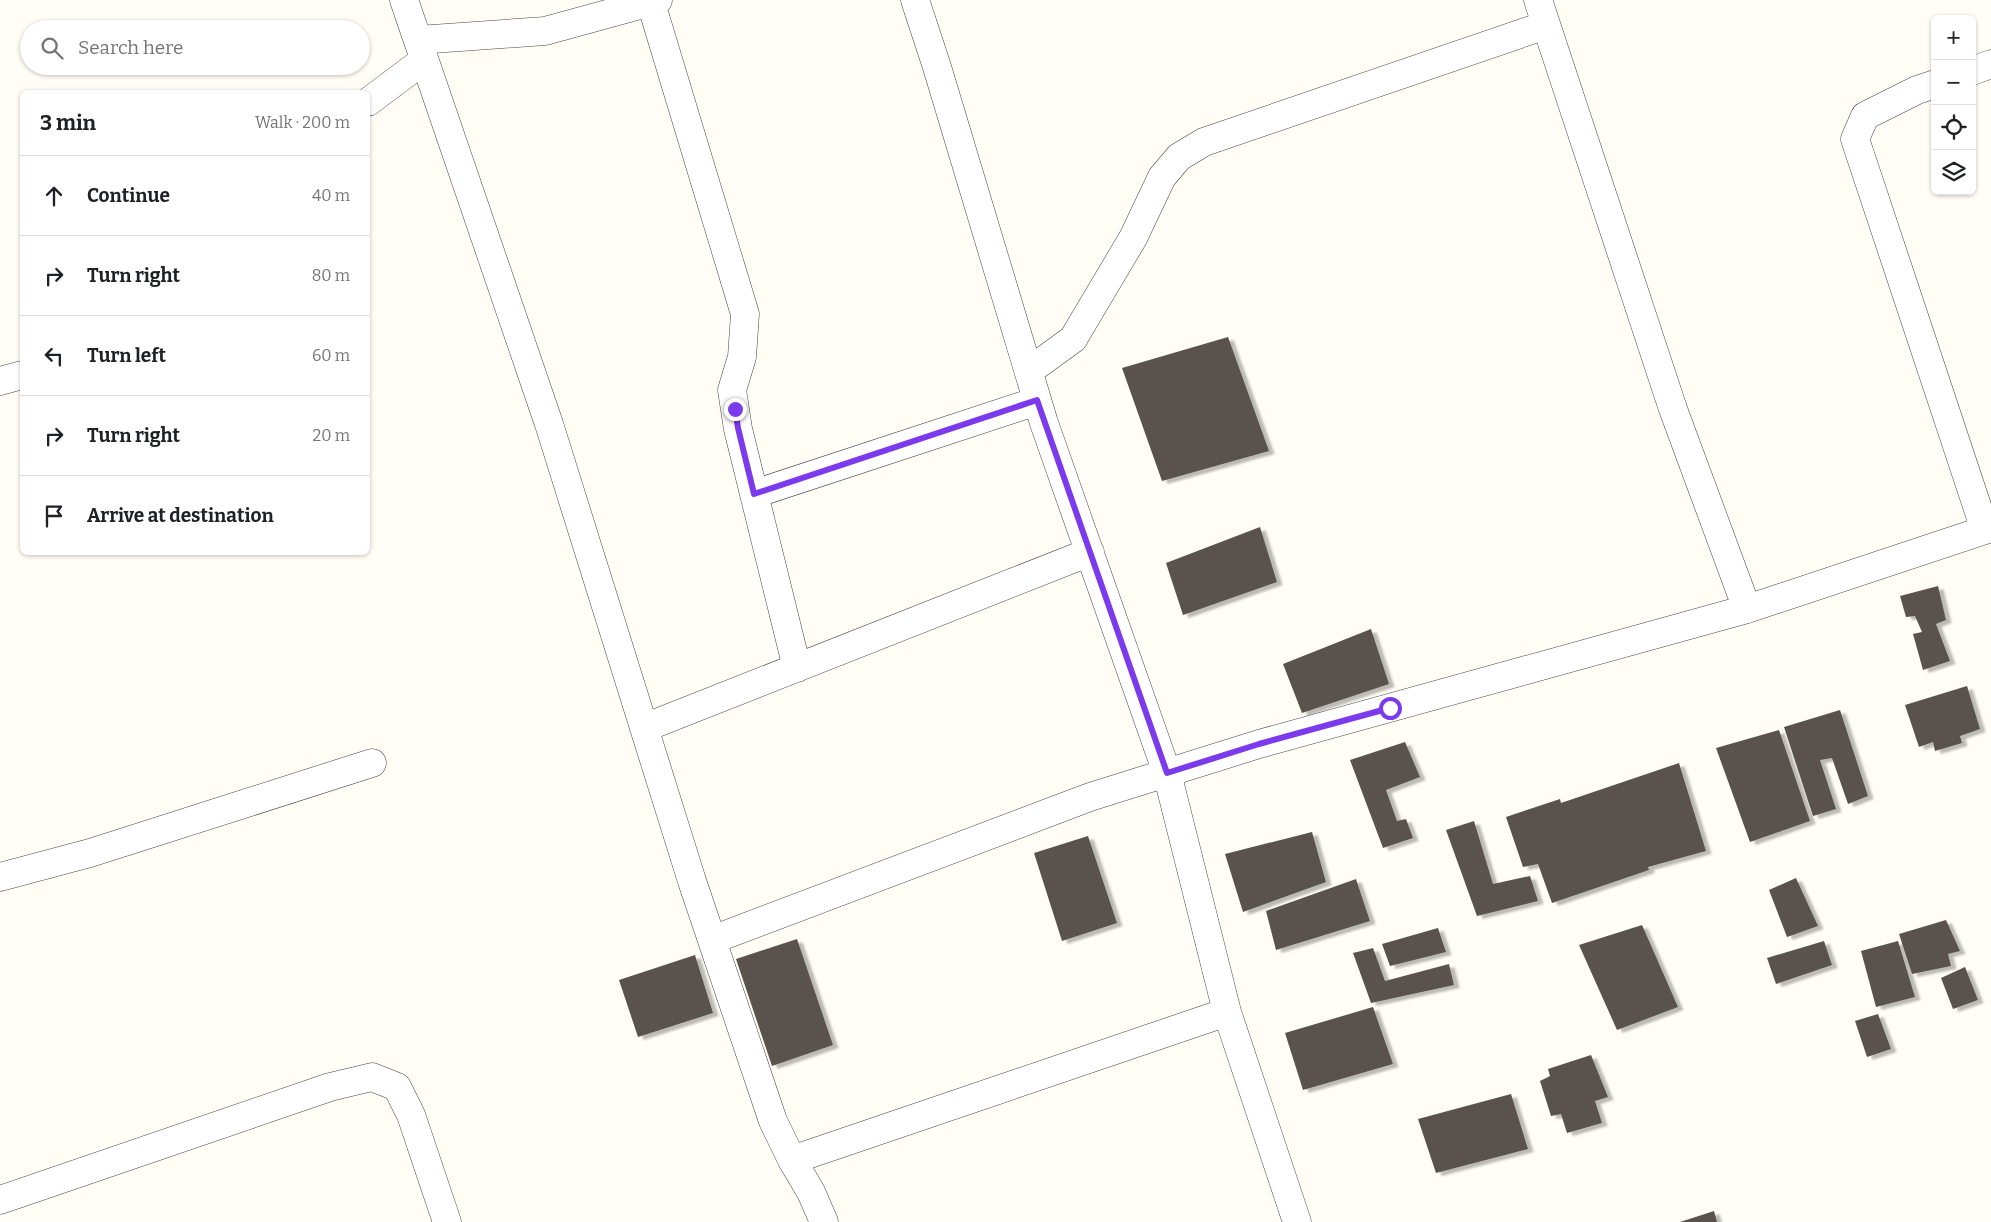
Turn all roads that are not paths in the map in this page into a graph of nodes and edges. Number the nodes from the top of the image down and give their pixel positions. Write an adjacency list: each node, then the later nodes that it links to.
1 (404, 0): 5 (street)
2 (914, 0): 10 (street)
3 (654, 2): 5 (street); 14 (street)
4 (1542, 13): 10 (street); 17 (street)
5 (421, 50): 9 (street); 19 (street)
6 (1991, 64): 7 (street)
7 (1976, 70)
8 (1931, 85): 15 (street)
9 (370, 100)
10 (1029, 370): 13 (street)
11 (20, 376): 12 (street)
12 (0, 382)
13 (1037, 400): 14 (street); 16 (street)
14 (754, 494): 18 (street)
15 (1988, 529): 17 (street)
16 (1090, 552): 18 (street); 21 (street)
17 (1747, 609): 21 (street)
18 (797, 668): 19 (street)
19 (644, 728): 23 (street)
20 (372, 763): 22 (street)
21 (1167, 773): 23 (street); 24 (street)
22 (0, 877)
23 (712, 940): 25 (street)
24 (1227, 1012): 25 (street); 29 (street)
25 (792, 1160): 28 (street)
26 (0, 1200): 27 (street)
27 (447, 1222)
28 (824, 1222)
29 (1297, 1222)

